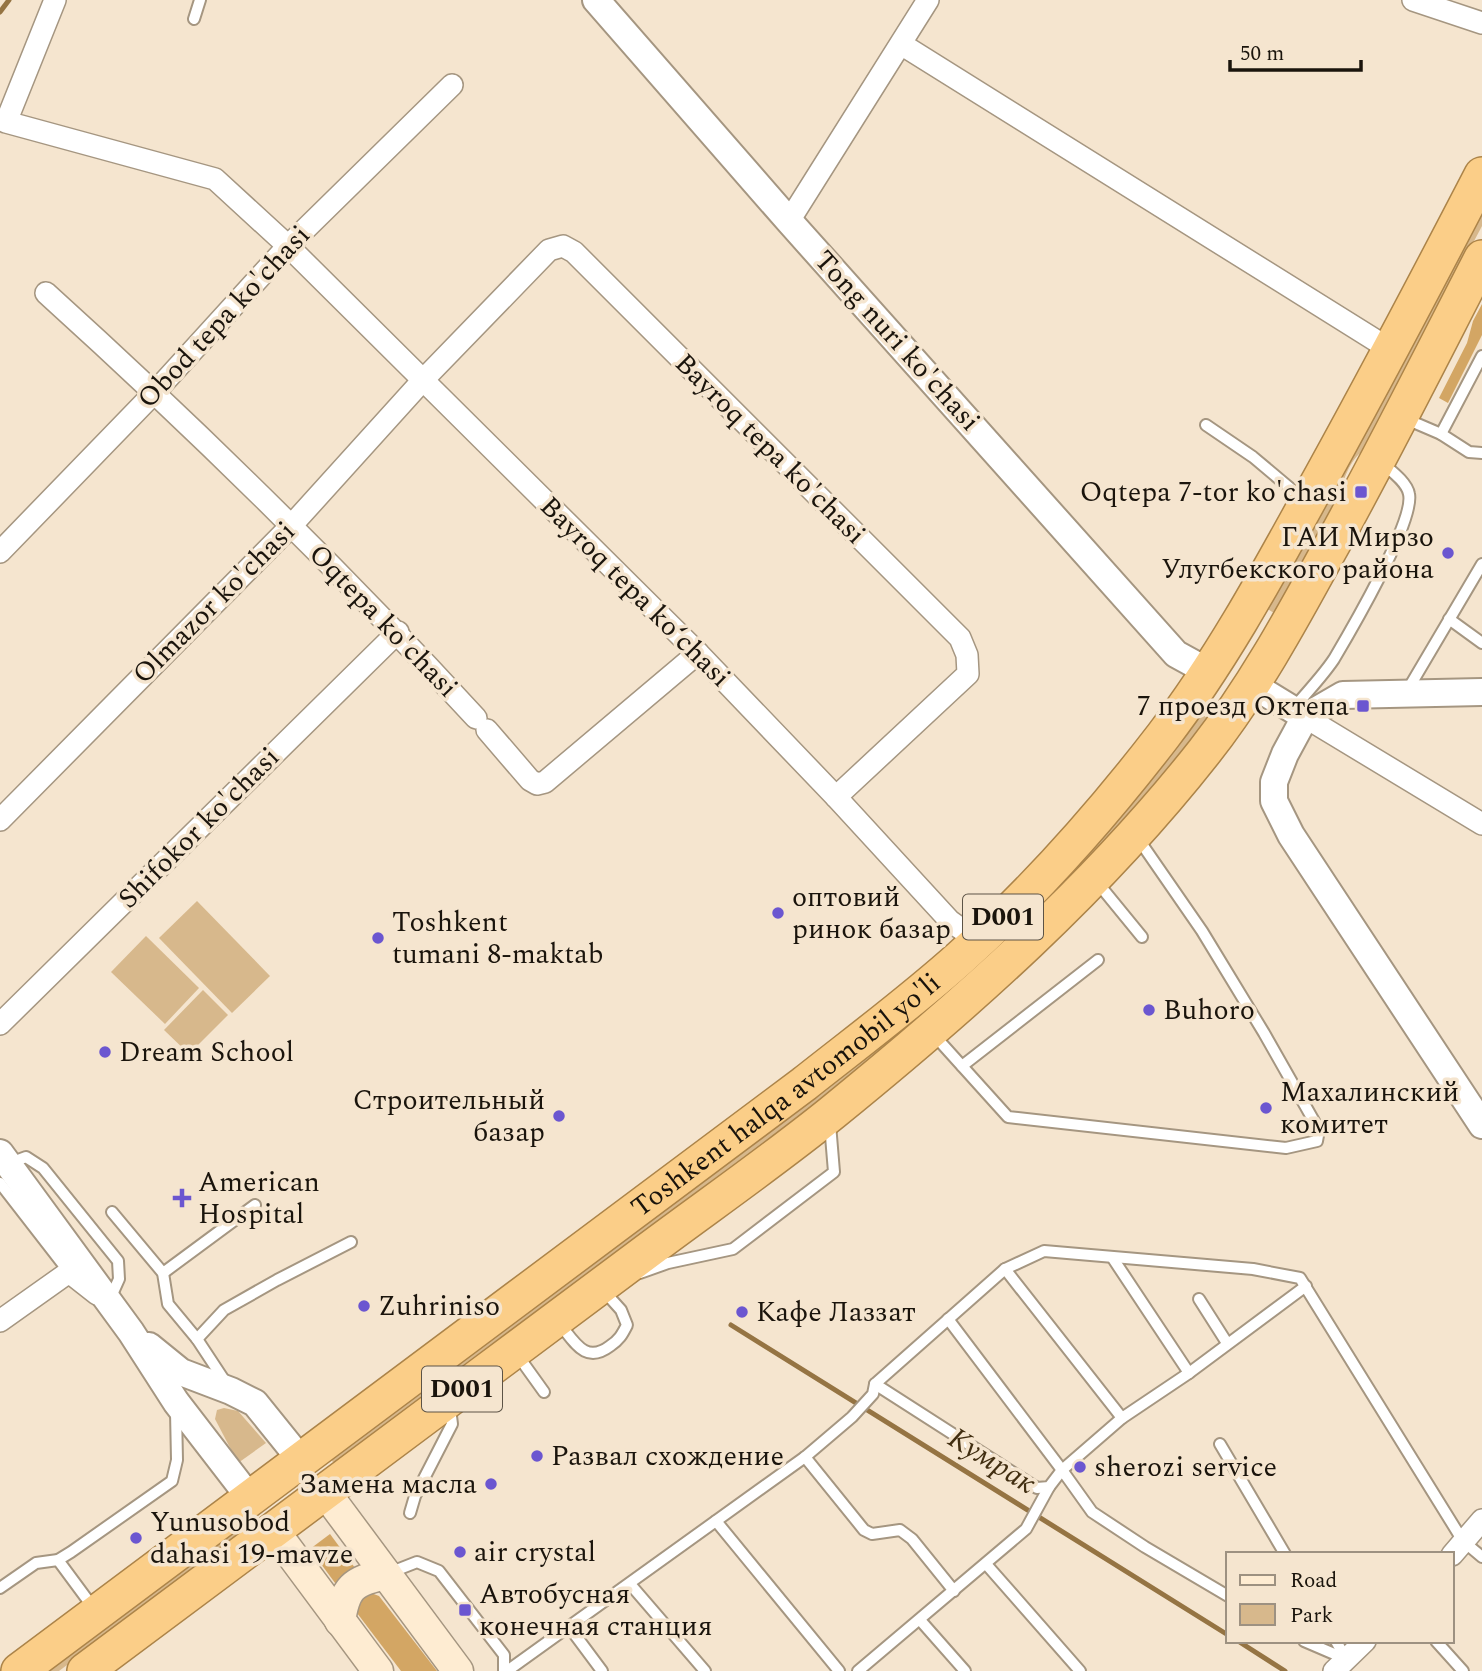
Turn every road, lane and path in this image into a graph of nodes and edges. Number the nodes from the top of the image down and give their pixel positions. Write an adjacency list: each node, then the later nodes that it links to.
1 (55, 0): 10 (street)
2 (200, 0): 6 (lane)
3 (596, 0): 12 (street, Tong nuri ko'chasi)
4 (928, 0): 8 (street)
5 (1413, 0): 7 (street)
6 (194, 19)
7 (1482, 23)
8 (901, 44): 12 (street); 16 (street)
9 (452, 85): 13 (street, Obod tepa ko'chasi)
10 (3, 129): 13 (street, Bayroq tepa koʻchasi)
11 (1482, 175): 16 (highway, Toshkent halqa avtomobil yo'li / D001)
12 (789, 221): 33 (street, Tong nuri ko'chasi)
13 (288, 246): 18 (street, Bayroq tepa koʻchasi); 19 (street, Obod tepa ko'chasi)
14 (1482, 258): 20 (highway, Toshkent halqa avtomobil yo'li / D001)
15 (46, 293): 19 (street, Oqtepa ko'chasi)
16 (1391, 350): 25 (highway, Toshkent halqa avtomobil yo'li / D001)
17 (1482, 356): 22 (lane)
18 (423, 380): 26 (street, Olmazor ko'chasi); 32 (street, Bayroq tepa koʻchasi); 38 (street, Bayroq tepa ko'chasi)
19 (155, 392): 26 (street, Oqtepa ko'chasi); 27 (street, Obod tepa ko'chasi)
20 (1400, 416): 22 (lane); 24 (highway, Toshkent halqa avtomobil yo'li / D001)
21 (1206, 425): 25 (lane)
22 (1441, 434): 23 (lane)
23 (1482, 453)
24 (1378, 458): 34 (highway, Toshkent halqa avtomobil yo'li / D001); 37 (lane)
25 (1307, 503): 33 (highway, Toshkent halqa avtomobil yo'li / D001)
26 (291, 526): 30 (street, Oqtepa ko'chasi); 39 (street, Olmazor ko'chasi)
27 (0, 552)
28 (1482, 564): 29 (lane)
29 (1449, 618): 31 (lane); 36 (lane)
30 (398, 632): 32 (street, Oqtepa ko'chasi); 46 (street, Shifokor ko'chasi)
31 (1482, 643)
32 (698, 653): 38 (street, Bayroq tepa koʻchasi)
33 (1207, 671): 34 (highway); 44 (highway, Toshkent halqa avtomobil yo'li / D001)
34 (1251, 684): 37 (street); 41 (highway, Toshkent halqa avtomobil yo'li / D001)
35 (1482, 692): 36 (street)
36 (1405, 694): 37 (street)
37 (1299, 713): 40 (street); 50 (street)
38 (836, 797): 44 (street, Bayroq tepa koʻchasi)
39 (0, 820)
40 (1482, 824)
41 (1134, 833): 42 (highway, Toshkent halqa avtomobil yo'li / D001); 48 (lane)
42 (1093, 876): 43 (lane); 47 (highway, Toshkent halqa avtomobil yo'li / D001)
43 (1142, 937)
44 (978, 940): 79 (highway, Toshkent halqa avtomobil yo'li / D001)
45 (1098, 960): 48 (lane)
46 (0, 1024)
47 (930, 1030): 48 (lane); 49 (highway, Toshkent halqa avtomobil yo'li / D001)
48 (962, 1066)
49 (830, 1115): 60 (highway, Toshkent halqa avtomobil yo'li / D001); 60 (lane)
50 (1482, 1125)
51 (3, 1167): 57 (lane); 62 (street)
52 (254, 1205): 58 (lane)
53 (112, 1212): 58 (lane)
54 (351, 1242): 67 (lane)
55 (1112, 1257): 56 (lane); 59 (lane); 70 (lane)
56 (1005, 1269): 63 (lane); 76 (lane)
57 (69, 1272): 62 (street); 65 (street)
58 (163, 1273): 67 (lane)
59 (1306, 1286): 68 (lane); 88 (lane)
60 (599, 1287): 64 (highway, Toshkent halqa avtomobil yo'li / D001); 64 (lane)
61 (1199, 1299): 68 (lane)
62 (109, 1301): 66 (street)
63 (948, 1319): 71 (lane); 80 (lane)
64 (557, 1320): 69 (highway, Toshkent halqa avtomobil yo'li / D001)
65 (0, 1321)
66 (131, 1332): 72 (street); 75 (street)
67 (197, 1339): 72 (lane)
68 (1227, 1343): 70 (lane)
69 (514, 1351): 73 (lane); 74 (highway, Toshkent halqa avtomobil yo'li / D001)
70 (1189, 1373): 76 (lane)
71 (874, 1389): 78 (lane); 82 (lane)
72 (231, 1391): 79 (street)
73 (544, 1392)
74 (449, 1398): 81 (highway, Toshkent halqa avtomobil yo'li / D001); 84 (lane)
75 (176, 1402): 83 (street); 91 (lane)
76 (1122, 1418): 80 (lane)
77 (1220, 1444): 89 (lane)
78 (805, 1457): 86 (lane); 96 (lane)
79 (301, 1460): 81 (highway); 83 (highway, Toshkent halqa avtomobil yo'li / D001)
80 (1062, 1469): 82 (lane); 97 (lane)
81 (325, 1492): 87 (highway, Toshkent halqa avtomobil yo'li / D001); 93 (main road)
82 (1046, 1492): 92 (lane)
83 (250, 1499): 87 (highway); 98 (highway, Toshkent halqa avtomobil yo'li / D001)
84 (410, 1513)
85 (1482, 1520): 88 (street)
86 (716, 1521): 94 (lane); 113 (lane)
87 (274, 1531): 100 (main road); 107 (highway, Toshkent halqa avtomobil yo'li / D001)
88 (1458, 1548): 90 (lane)
89 (1284, 1552)
90 (1482, 1557)
91 (58, 1560): 95 (lane); 98 (lane)
92 (986, 1564): 96 (lane); 116 (lane)
93 (386, 1574): 100 (main road); 109 (main road); 110 (lane)
94 (630, 1584): 101 (lane); 112 (lane)
95 (0, 1588)
96 (954, 1591): 99 (lane)
97 (1226, 1595)
98 (97, 1612): 106 (highway, Toshkent halqa avtomobil yo'li / D001)
99 (920, 1620): 114 (lane); 115 (lane)
100 (340, 1621): 108 (main road)
101 (569, 1628): 110 (lane); 111 (lane)
102 (1308, 1643): 105 (lane)
103 (1362, 1643): 105 (street)
104 (1438, 1643): 117 (lane)
105 (1339, 1657)
106 (19, 1671)
107 (85, 1671)
108 (379, 1671)
109 (458, 1671)
110 (506, 1671)
111 (602, 1671)
112 (705, 1671)
113 (839, 1671)
114 (858, 1671)
115 (965, 1671)
116 (1080, 1671)
117 (1463, 1671)

